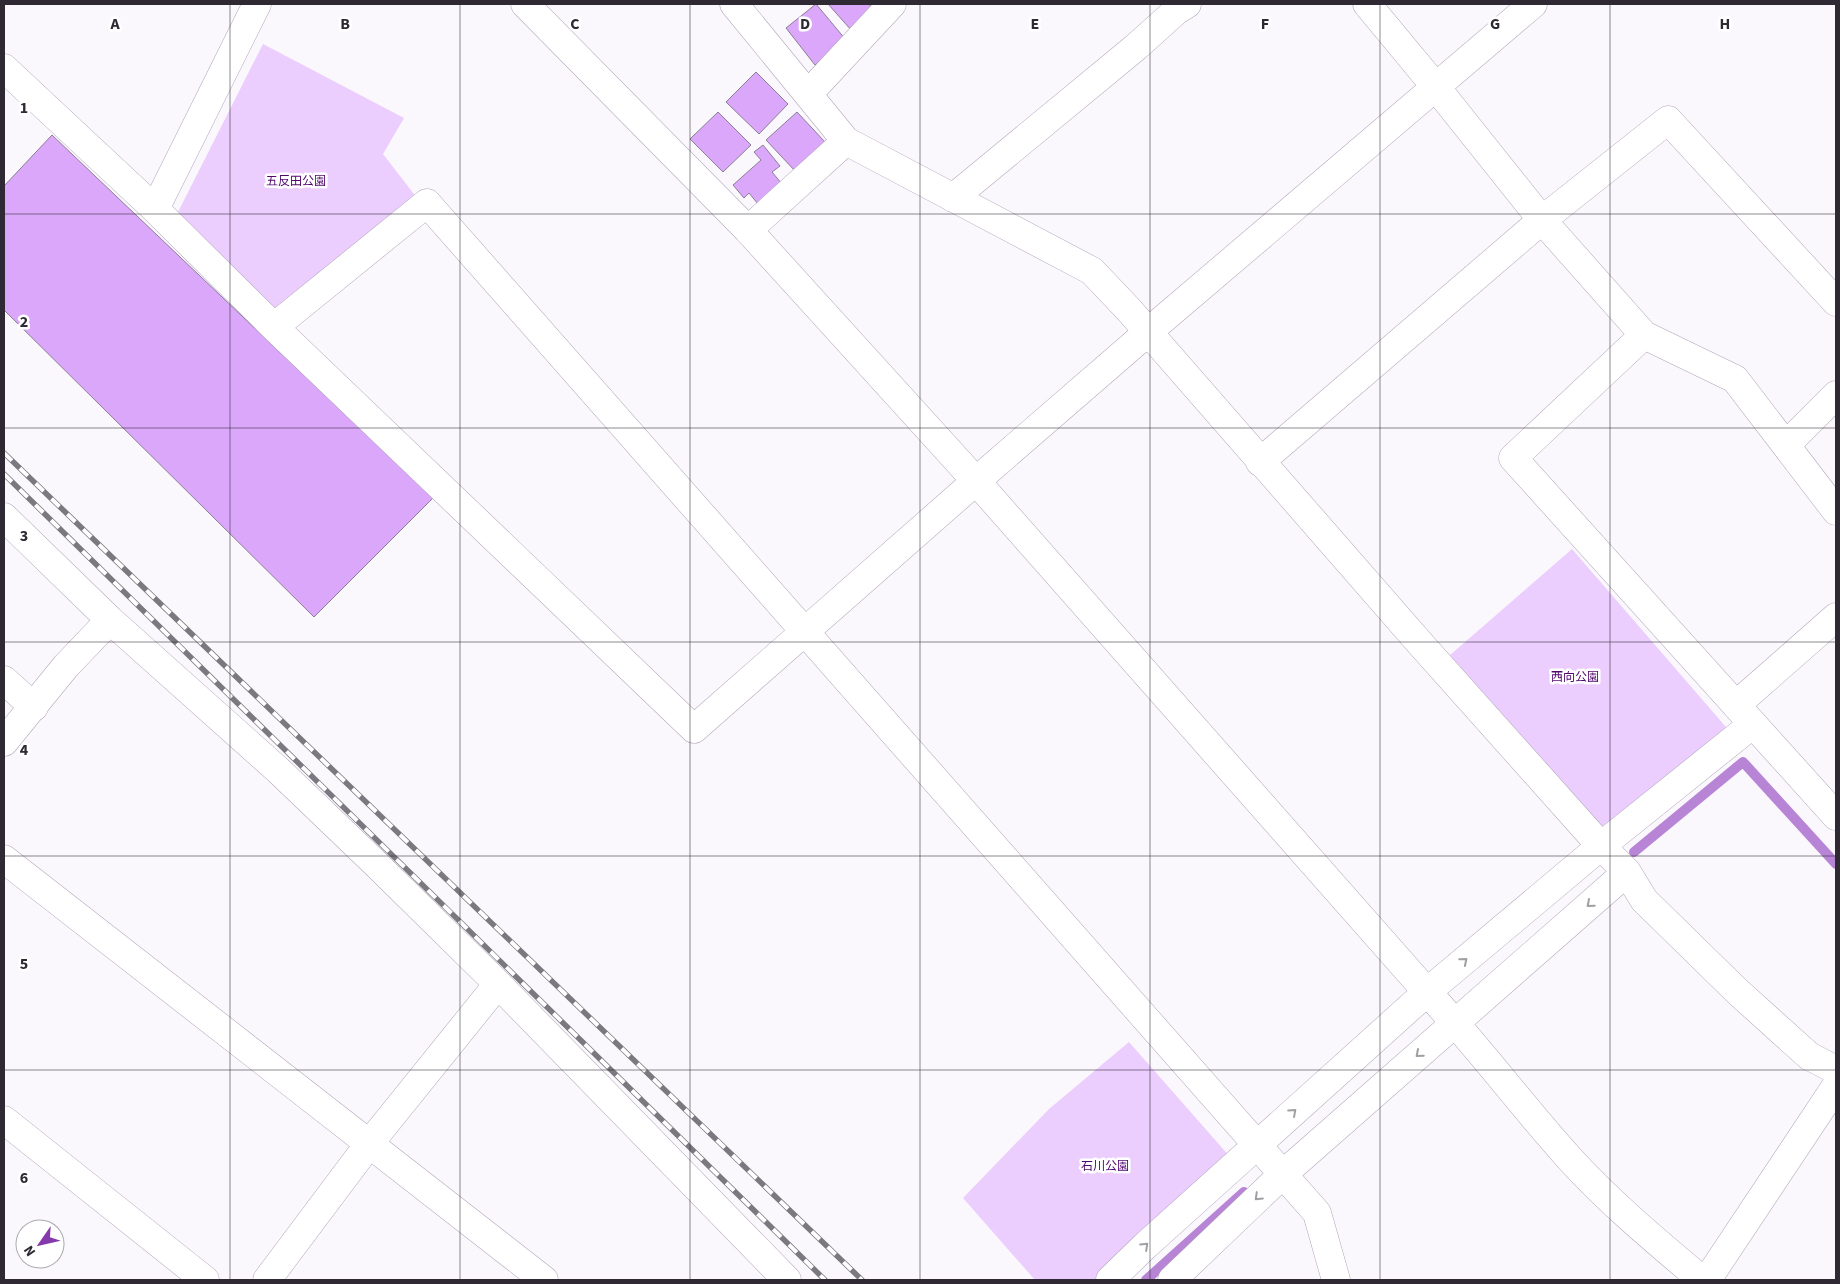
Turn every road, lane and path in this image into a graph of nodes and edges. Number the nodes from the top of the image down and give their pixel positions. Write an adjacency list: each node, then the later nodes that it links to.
1 (257, 4): 13 (street)
2 (525, 4): 15 (street)
3 (734, 4): 10 (street)
4 (892, 4): 10 (street)
5 (1367, 4): 9 (street)
6 (1533, 4): 9 (street)
7 (1178, 6): 12 (street)
8 (4, 68): 13 (street)
9 (1435, 86): 14 (street); 18 (street)
10 (809, 93): 11 (street)
11 (846, 141): 12 (street); 15 (street)
12 (953, 198): 18 (street)
13 (155, 209): 17 (street)
14 (1542, 220): 16 (street); 19 (street); 22 (street)
15 (748, 230): 23 (street)
16 (1836, 302)
17 (274, 327): 28 (street); 28 (street)
18 (1148, 332): 22 (street); 23 (street)
19 (1644, 334): 21 (street); 31 (street)
20 (1836, 395): 21 (street)
21 (1786, 444): 24 (street)
22 (1260, 462): 34 (street)
23 (976, 481): 28 (street); 38 (street)
24 (1836, 511)
25 (4, 517): 27 (street)
26 (1836, 618): 31 (street)
27 (110, 620): 30 (street); 37 (street)
28 (804, 631): 44 (street)
29 (4, 680): 30 (street)
30 (34, 707): 32 (street)
31 (1745, 715): 33 (street); 34 (street)
32 (4, 742)
33 (1836, 816)
34 (1601, 846): 36 (street); 38 (street, one-way to 34)
35 (4, 859): 43 (street)
36 (1627, 872): 39 (street, one-way to 39); 40 (street)
37 (498, 984): 43 (street); 49 (street)
38 (1427, 992): 39 (street); 44 (street, one-way to 38)
39 (1455, 1022): 45 (street, one-way to 45); 53 (street)
40 (1836, 1070)
41 (1836, 1086): 54 (street)
42 (4, 1120): 46 (street)
43 (369, 1144): 47 (street); 48 (street)
44 (1257, 1144): 45 (street); 50 (street, one-way to 44)
45 (1282, 1175): 51 (street, one-way to 51); 52 (street)
46 (205, 1280)
47 (267, 1280)
48 (544, 1280)
49 (787, 1280)
50 (1110, 1280)
51 (1172, 1280)
52 (1336, 1280)
53 (1702, 1280)
54 (1707, 1280)

